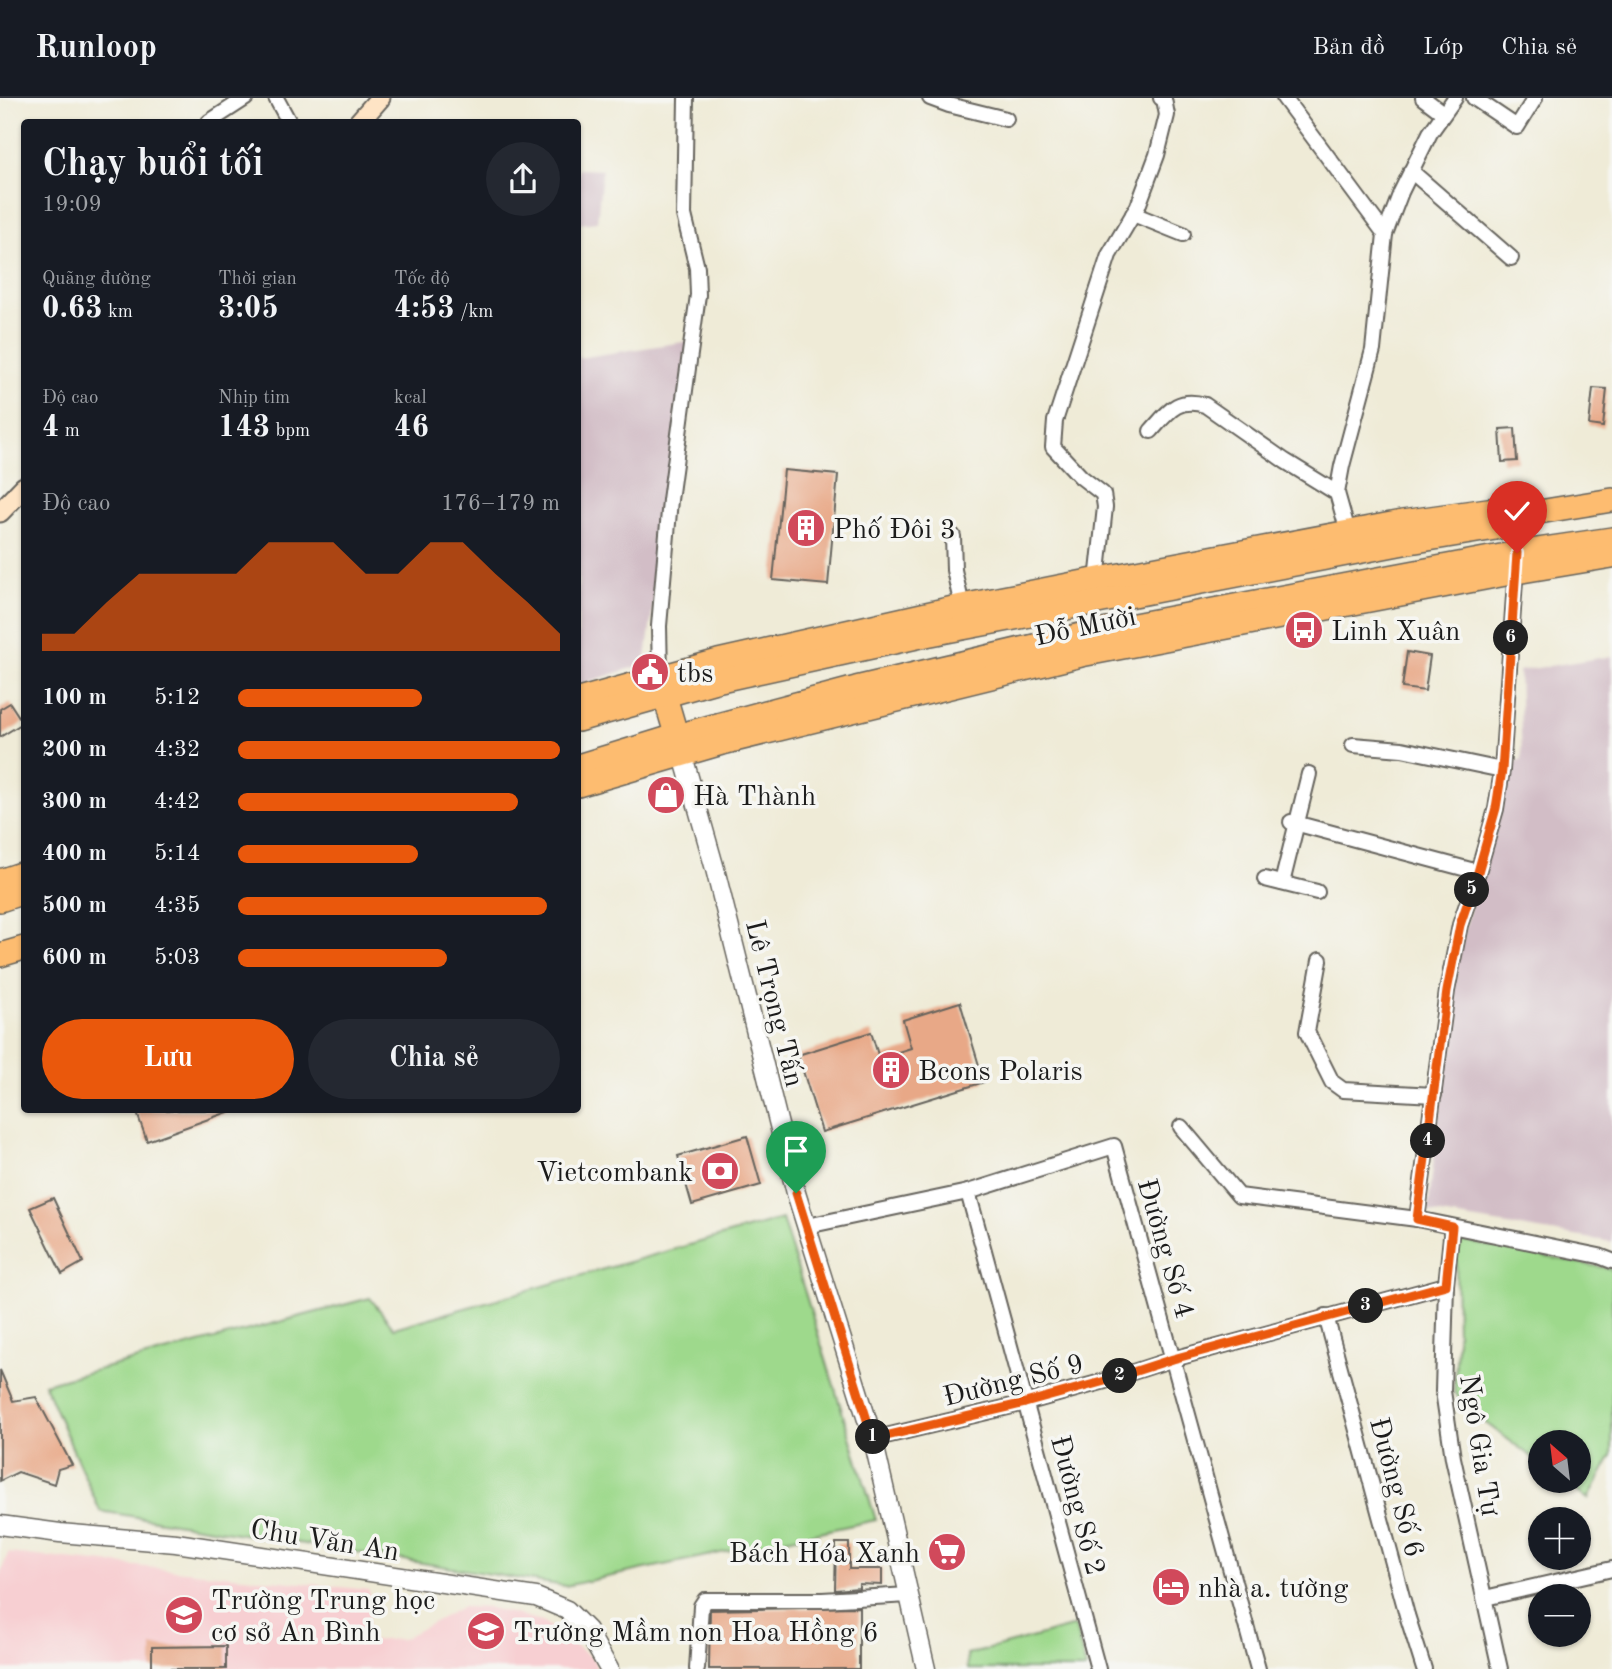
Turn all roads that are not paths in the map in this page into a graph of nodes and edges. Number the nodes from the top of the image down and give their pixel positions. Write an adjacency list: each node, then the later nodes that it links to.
1 (246, 98): 13 (street)
2 (276, 98): 14 (street)
3 (380, 98): 15 (main road)
4 (686, 98): 35 (street)
5 (930, 98): 16 (street)
6 (1161, 98): 18 (street)
7 (1284, 98): 20 (street)
8 (1423, 98): 12 (street)
9 (1455, 98): 12 (street)
10 (1474, 98): 11 (street)
11 (1535, 98)
12 (1443, 113): 17 (street)
13 (214, 119)
14 (287, 119)
15 (362, 119)
16 (1006, 119)
17 (1411, 171): 20 (street); 21 (street)
18 (1133, 214): 19 (street); 33 (street)
19 (1183, 234)
20 (1385, 234): 24 (street)
21 (1511, 258)
22 (1152, 430): 24 (street)
23 (21, 490): 26 (main road)
24 (1337, 493): 28 (street)
25 (1612, 500): 27 (highway, Đỗ Mười)
26 (0, 512)
27 (1539, 512): 28 (highway, Đỗ Mười); 35 (highway, Đỗ Mười)
28 (1348, 532): 33 (highway, Đỗ Mười)
29 (953, 536): 34 (street)
30 (1612, 539): 32 (highway, Đỗ Mười)
31 (1612, 556): 32 (highway, Đỗ Mười)
32 (1517, 562): 39 (highway, Đỗ Mười); 41 (street)
33 (1099, 579): 34 (highway, Đỗ Mười)
34 (962, 606): 35 (highway, Đỗ Mười)
35 (662, 686): 36 (highway, Đỗ Mười); 37 (highway, Đỗ Mười); 39 (highway)
36 (581, 700)
37 (581, 719)
38 (1353, 745): 41 (street)
39 (679, 746): 40 (highway, Đỗ Mười); 43 (highway, Đỗ Mười); 62 (street, Lê Trọng Tấn)
40 (581, 765)
41 (1502, 770): 45 (street)
42 (1309, 774): 44 (street)
43 (581, 784)
44 (1294, 823): 45 (street); 49 (street)
45 (1478, 872): 58 (street)
46 (21, 874): 48 (highway)
47 (1265, 879): 49 (street)
48 (0, 881)
49 (1282, 883): 50 (street)
50 (1317, 892)
51 (21, 893): 52 (highway)
52 (0, 900)
53 (21, 933): 54 (highway)
54 (0, 939)
55 (21, 949): 56 (highway)
56 (0, 955)
57 (1320, 960): 58 (street)
58 (1434, 1096): 61 (street)
59 (1181, 1126): 61 (street)
60 (968, 1192): 62 (street, Đường Số 4); 67 (street, Đường Số 4); 68 (street, Đường Số 2)
61 (1417, 1219): 63 (street)
62 (807, 1226): 69 (street, Lê Trọng Tấn)
63 (1452, 1227): 64 (street); 65 (street, Ngô Gia Tự)
64 (1612, 1261)
65 (1446, 1285): 66 (street, Đường Số 9); 73 (street, Ngô Gia Tự)
66 (1326, 1316): 67 (street, Đường Số 9); 79 (street, Đường Số 6)
67 (1173, 1359): 68 (street, Đường Số 9); 78 (street, Đường Số 4)
68 (1025, 1403): 69 (street, Đường Số 9); 77 (street, Đường Số 2)
69 (873, 1439): 72 (street, Lê Trọng Tấn)
70 (0, 1525): 74 (street, Chu Văn An)
71 (1612, 1569): 73 (street)
72 (909, 1595): 75 (street); 76 (street, Lê Trọng Tấn)
73 (1485, 1598): 80 (street, Ngô Gia Tự)
74 (609, 1669)
75 (697, 1669)
76 (926, 1669)
77 (1098, 1669)
78 (1258, 1669)
79 (1424, 1669)
80 (1500, 1669)

